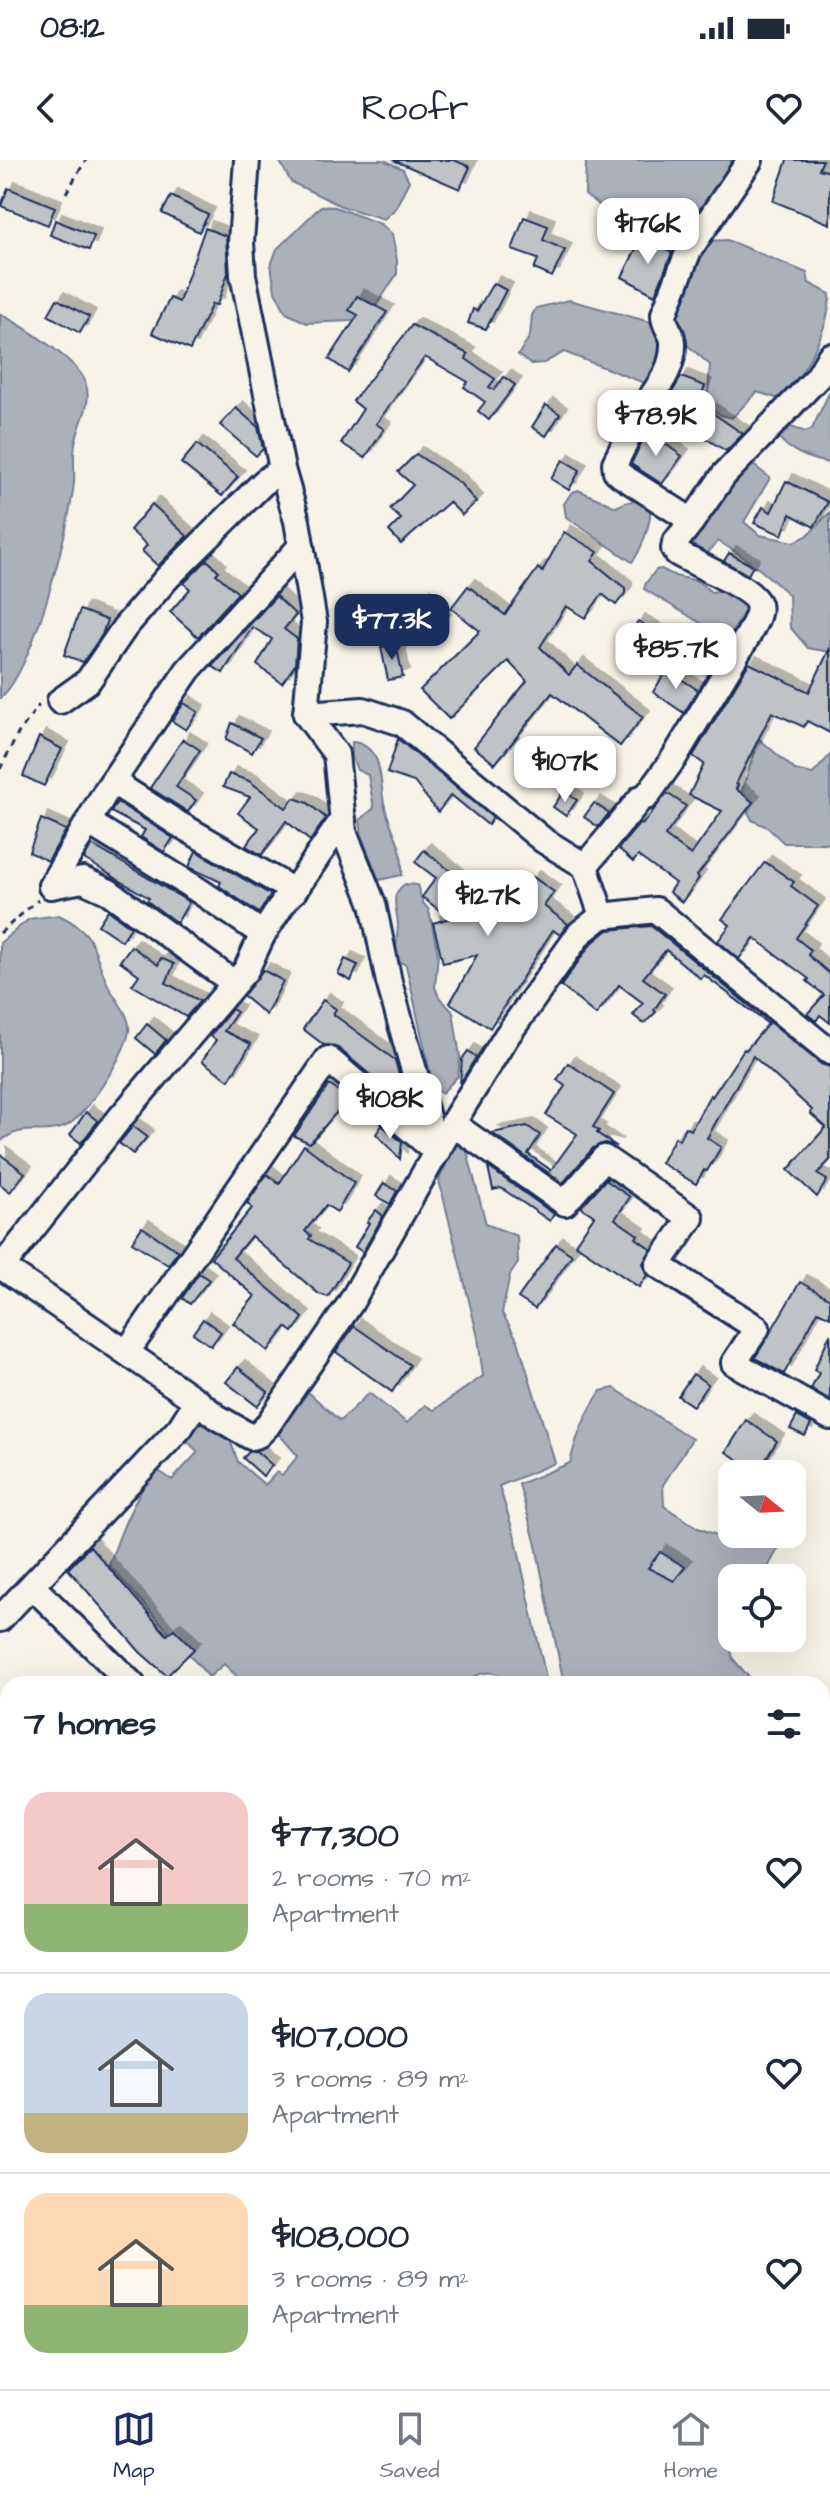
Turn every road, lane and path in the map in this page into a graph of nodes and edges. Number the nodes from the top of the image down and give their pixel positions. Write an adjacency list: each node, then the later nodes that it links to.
1 (86, 160): 4 (path)
2 (247, 160): 6 (street)
3 (750, 160): 7 (street)
4 (66, 193)
5 (830, 356): 7 (street)
6 (282, 469): 8 (street); 9 (street)
7 (692, 521): 15 (street)
8 (301, 546): 10 (street); 12 (street)
9 (60, 701): 11 (path)
10 (306, 714): 13 (street); 15 (street)
11 (0, 769)
12 (113, 782): 14 (street); 17 (street)
13 (343, 819): 17 (street); 24 (street)
14 (88, 822): 16 (street); 20 (street)
15 (585, 866): 18 (street)
16 (51, 886): 19 (path); 21 (street)
17 (294, 891): 20 (street)
18 (602, 916): 22 (street); 23 (street)
19 (0, 933)
20 (263, 934): 21 (street)
21 (234, 983): 25 (street)
22 (830, 1052)
23 (453, 1124): 24 (street); 28 (street)
24 (437, 1152): 26 (street); 27 (street)
25 (1, 1267): 26 (street)
26 (127, 1352): 27 (street)
27 (197, 1401): 29 (street)
28 (830, 1417)
29 (32, 1586): 30 (street); 31 (street)
30 (0, 1619)
31 (124, 1676)

